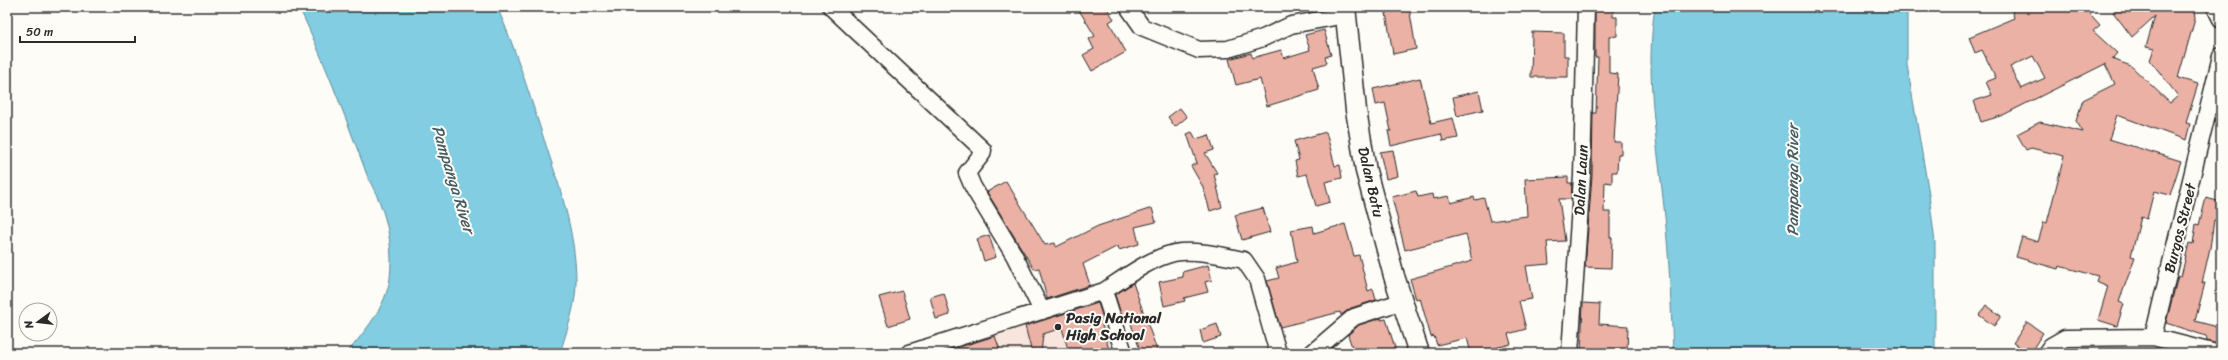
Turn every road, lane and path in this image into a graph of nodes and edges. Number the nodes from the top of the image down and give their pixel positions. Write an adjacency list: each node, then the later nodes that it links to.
1 (831, 7): 10 (street)
2 (1128, 7): 5 (street)
3 (1586, 7): 17 (street, Dalan Laun)
4 (2215, 7): 6 (street)
5 (1346, 11): 9 (main road, Dalan Batu)
6 (2221, 19)
7 (2221, 56): 11 (street, Burgos Street)
8 (1104, 292): 10 (street); 13 (street); 14 (street)
9 (1403, 301): 15 (street); 16 (main road, Dalan Batu)
10 (1042, 311): 12 (street)
11 (2153, 337): 18 (street); 19 (street)
12 (909, 353)
13 (1124, 353)
14 (1278, 353)
15 (1312, 353)
16 (1419, 353)
17 (1570, 353)
18 (2046, 353)
19 (2216, 353)

